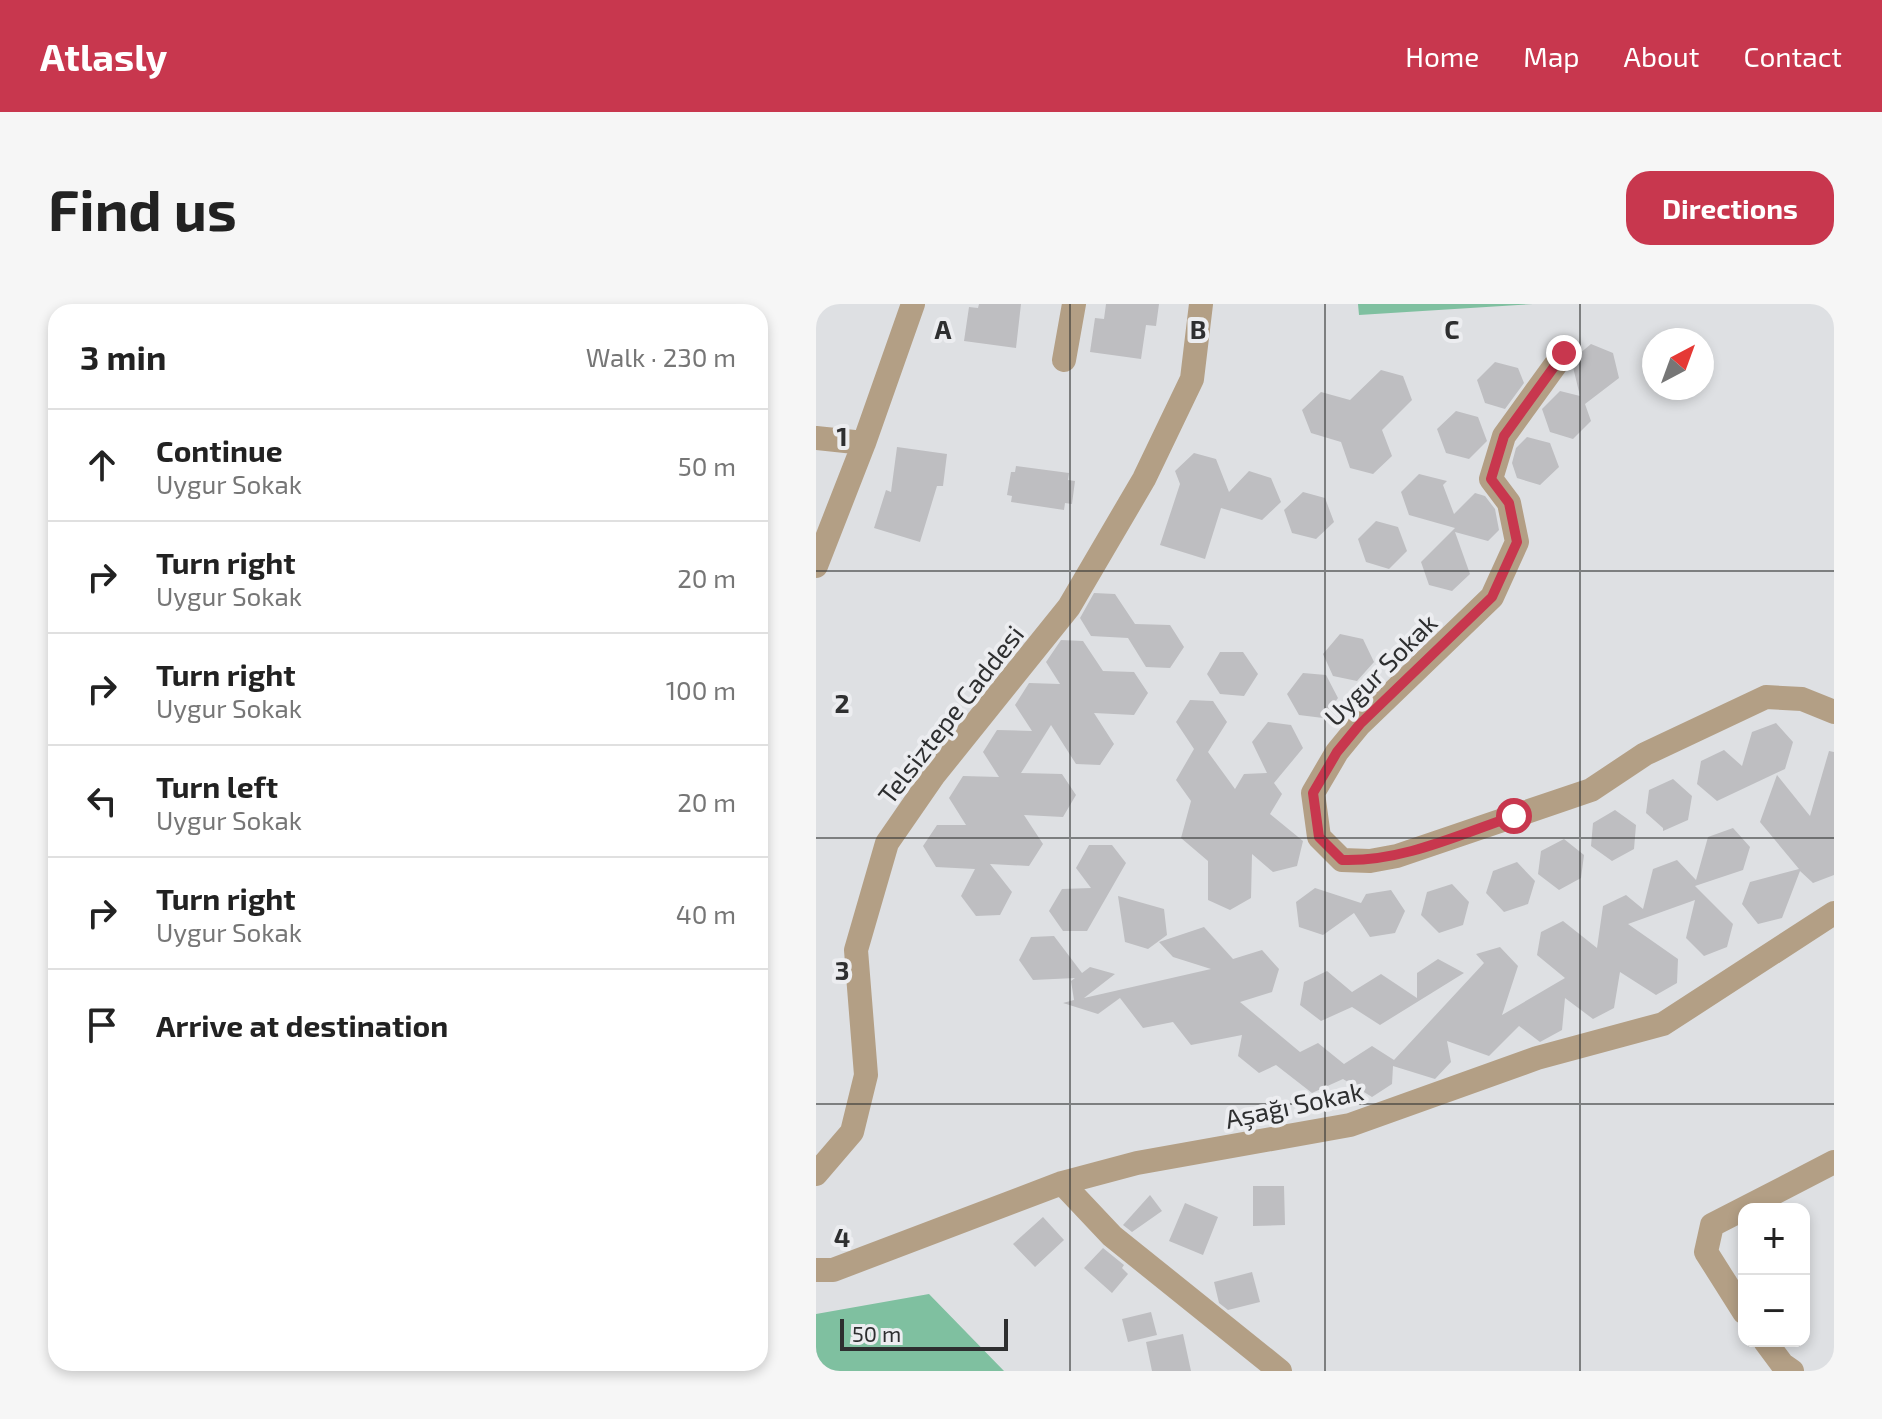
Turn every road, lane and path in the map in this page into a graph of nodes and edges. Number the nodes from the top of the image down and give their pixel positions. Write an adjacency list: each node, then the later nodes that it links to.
1 (913, 304): 7 (street)
2 (1074, 304): 5 (street)
3 (1201, 304): 12 (street, Telsiztepe Caddesi)
4 (1564, 353): 9 (street, Uygur Sokak)
5 (1064, 360)
6 (816, 438): 7 (street)
7 (864, 443): 8 (street)
8 (816, 566)
9 (1834, 712)
10 (1834, 913): 13 (street, Aşağı Sokak)
11 (1834, 1162): 15 (street)
12 (816, 1174)
13 (1062, 1183): 14 (street, Aşağı Sokak); 17 (street)
14 (816, 1270)
15 (1738, 1303)
16 (1769, 1347): 18 (street)
17 (1280, 1371)
18 (1792, 1371)

